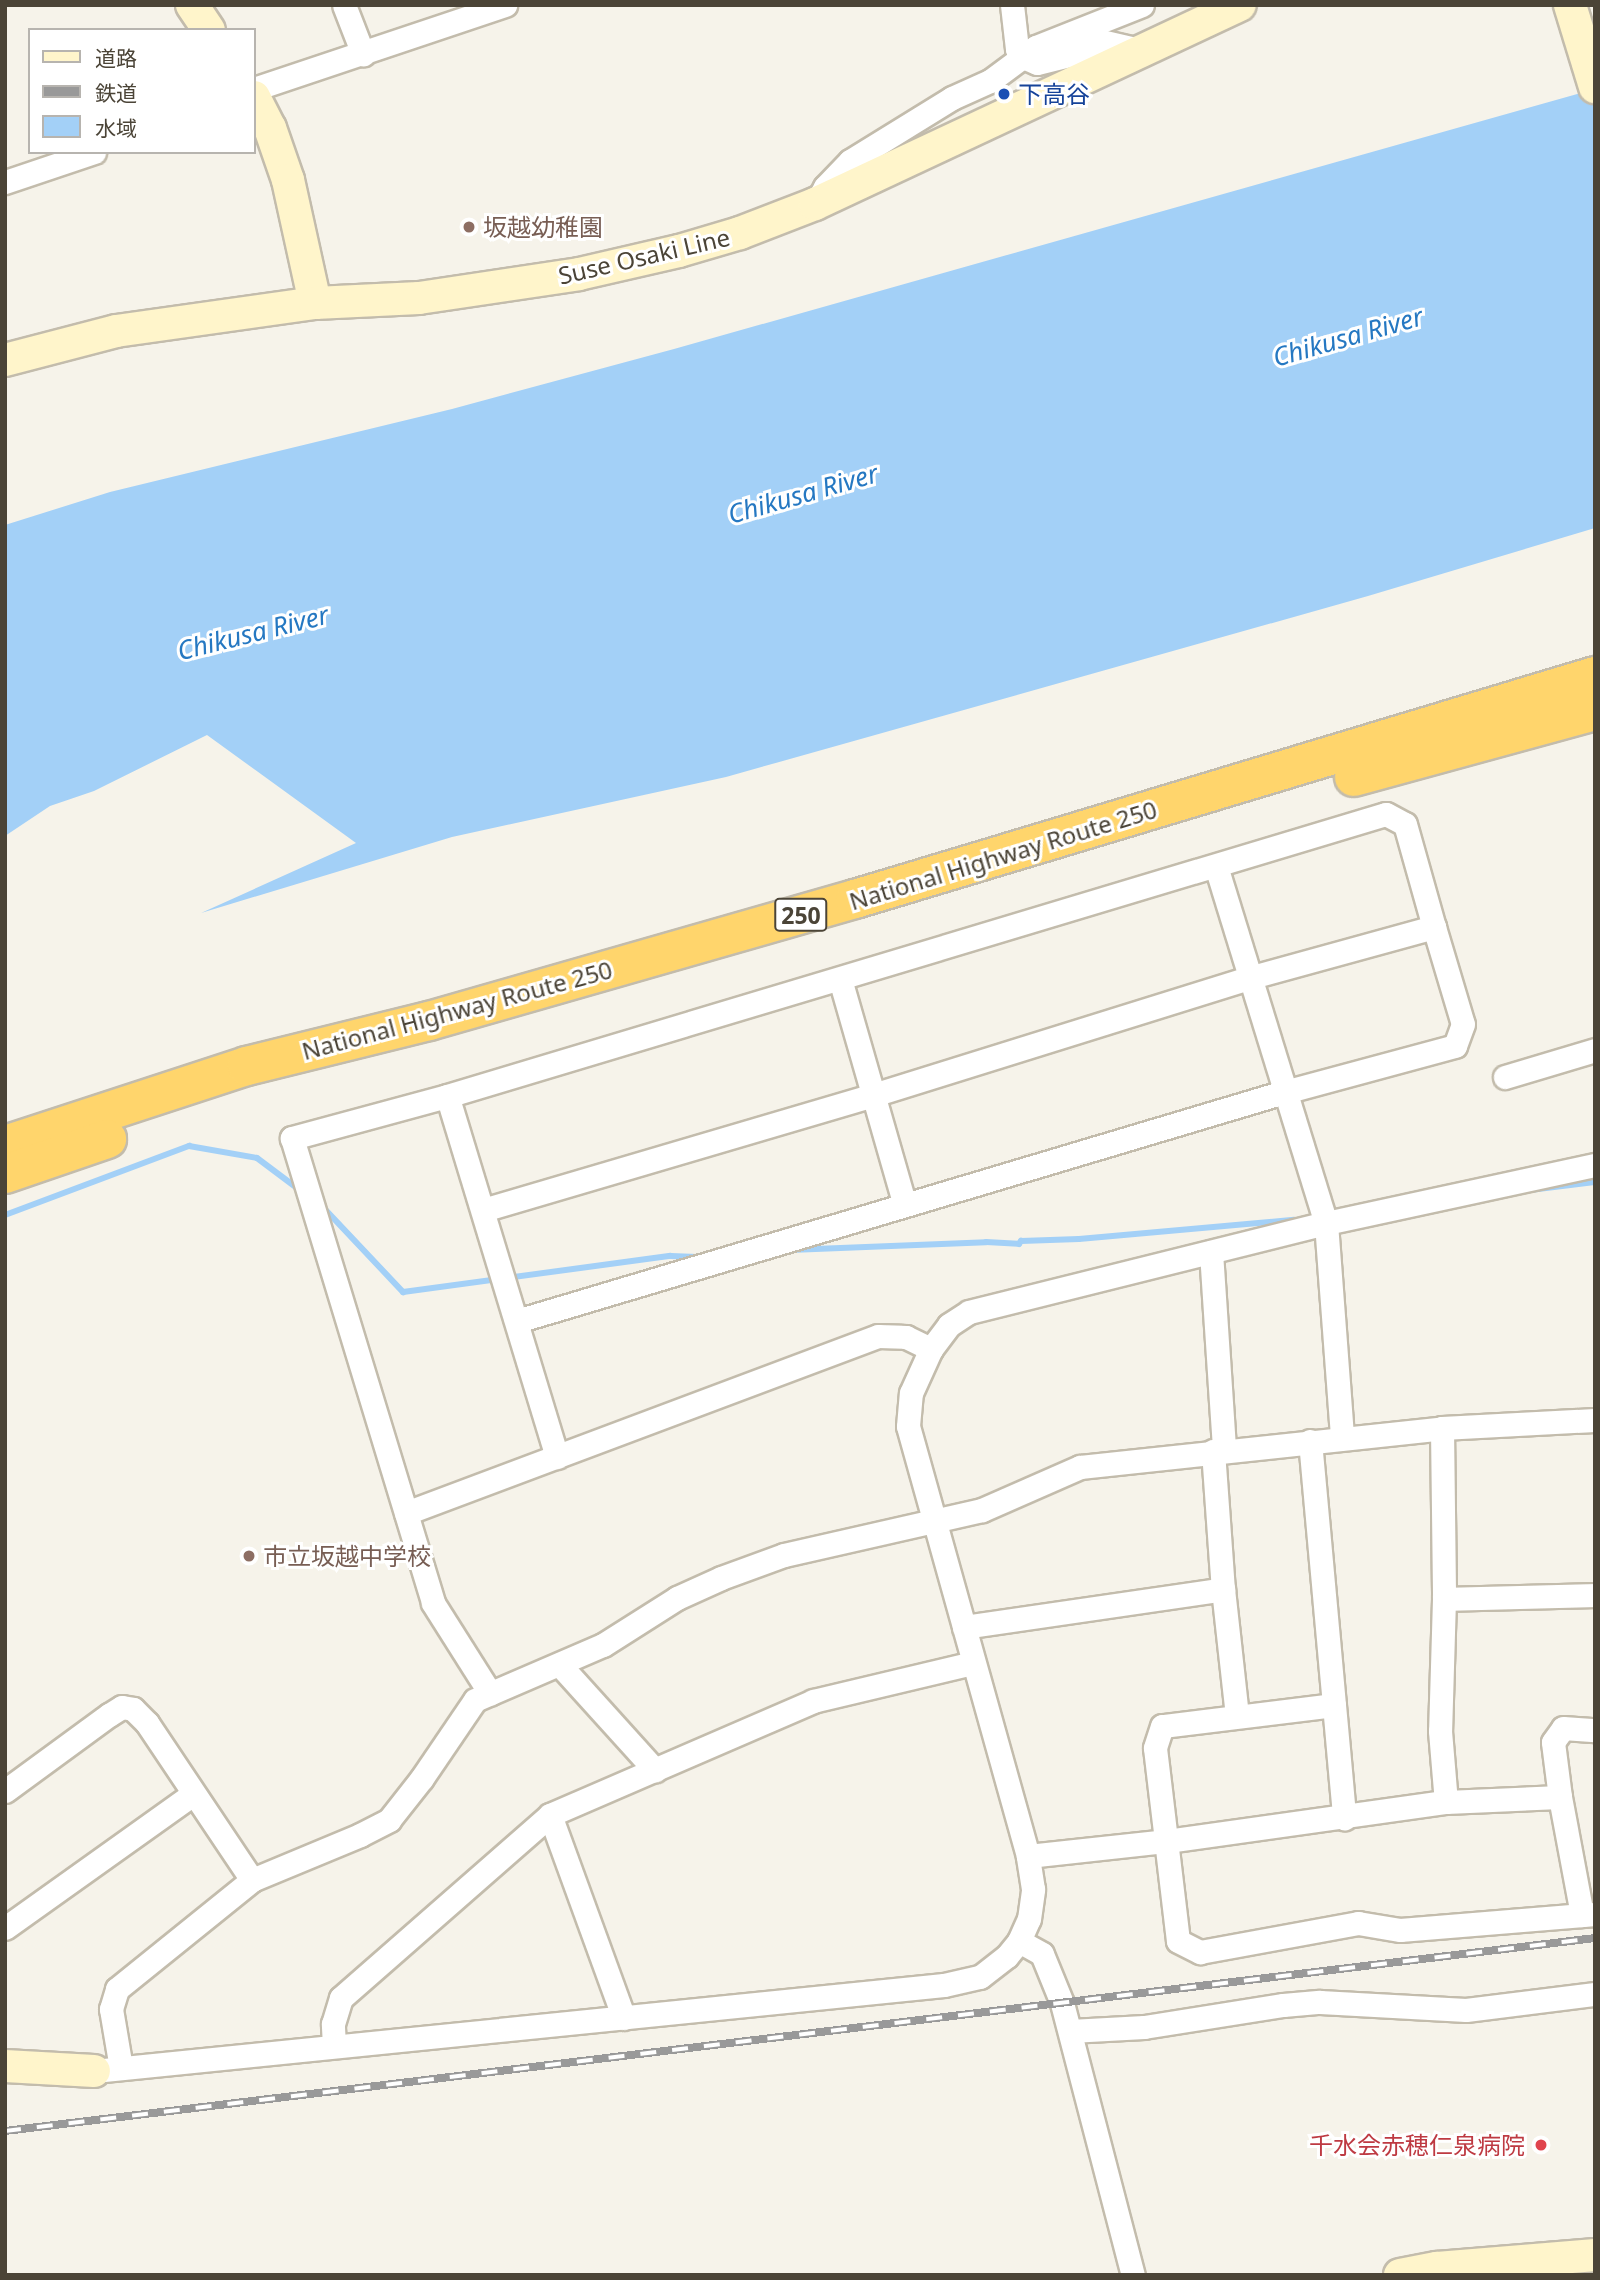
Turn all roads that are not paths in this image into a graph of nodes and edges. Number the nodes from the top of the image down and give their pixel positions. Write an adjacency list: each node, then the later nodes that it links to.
1 (192, 5): 9 (main road)
2 (344, 5): 11 (street)
3 (505, 5): 8 (street)
4 (1012, 5): 12 (street)
5 (1142, 5): 12 (street)
6 (1240, 5): 10 (main road, Suse Osaki Line)
7 (1570, 5): 13 (main road)
8 (463, 12): 11 (street)
9 (208, 28)
10 (1144, 51): 12 (street); 18 (main road, Suse Osaki Line)
11 (363, 54): 14 (street)
12 (1023, 57): 18 (street)
13 (1595, 87)
14 (256, 88)
15 (256, 101): 19 (main road)
16 (88, 154): 17 (street)
17 (5, 183)
18 (816, 204): 19 (main road, Suse Osaki Line)
19 (315, 303): 20 (main road, Suse Osaki Line)
20 (5, 360)
21 (1595, 676): 32 (highway, National Highway Route 250 / 250)
22 (1595, 711): 34 (highway, National Highway Route 250 / 250)
23 (1216, 866): 24 (street); 25 (street); 26 (street)
24 (1434, 927): 25 (street); 29 (street)
25 (1252, 977): 29 (street); 30 (street)
26 (840, 979): 30 (street); 31 (street)
27 (1595, 1051): 28 (street)
28 (1505, 1077)
29 (1284, 1092): 35 (street); 37 (street)
30 (873, 1095): 35 (street); 36 (street)
31 (447, 1096): 36 (street); 47 (street)
32 (5, 1145)
33 (1595, 1165): 37 (street)
34 (5, 1174)
35 (905, 1205): 39 (street)
36 (483, 1210): 39 (street)
37 (1326, 1223): 38 (street); 43 (street)
38 (1210, 1252): 40 (street); 45 (street)
39 (517, 1321): 46 (street)
40 (931, 1349): 46 (street); 48 (street)
41 (1595, 1420): 42 (street)
42 (1441, 1428): 43 (street); 51 (street)
43 (1342, 1438): 44 (street)
44 (1310, 1441): 45 (street); 56 (street)
45 (1218, 1450): 48 (street); 49 (street)
46 (556, 1457): 47 (street)
47 (406, 1513): 55 (street)
48 (934, 1520): 52 (street); 54 (street)
49 (1223, 1590): 52 (street); 57 (street)
50 (1595, 1595): 51 (street)
51 (1444, 1599): 63 (street)
52 (964, 1627): 53 (street)
53 (973, 1663): 59 (street); 67 (street)
54 (560, 1665): 55 (street); 59 (street)
55 (490, 1693): 68 (street)
56 (1334, 1705): 57 (street); 65 (street)
57 (1237, 1715): 66 (street)
58 (1595, 1730): 62 (street)
59 (655, 1770): 64 (street)
60 (5, 1791): 61 (street)
61 (193, 1794): 68 (street); 70 (street)
62 (1560, 1797): 63 (street); 69 (street)
63 (1446, 1802): 65 (street)
64 (550, 1815): 73 (street); 75 (street)
65 (1344, 1818): 66 (street)
66 (1167, 1841): 67 (street); 69 (street)
67 (1028, 1856): 71 (street)
68 (252, 1880): 76 (street)
69 (1588, 1914)
70 (5, 1928)
71 (1019, 1941): 73 (street); 74 (street)
72 (1595, 1994): 74 (street)
73 (624, 2018): 75 (street)
74 (1070, 2032): 79 (street)
75 (334, 2046): 76 (street)
76 (108, 2069): 77 (main road)
77 (11, 2072)
78 (1595, 2255): 80 (main road)
79 (1133, 2275)
80 (1400, 2275)

